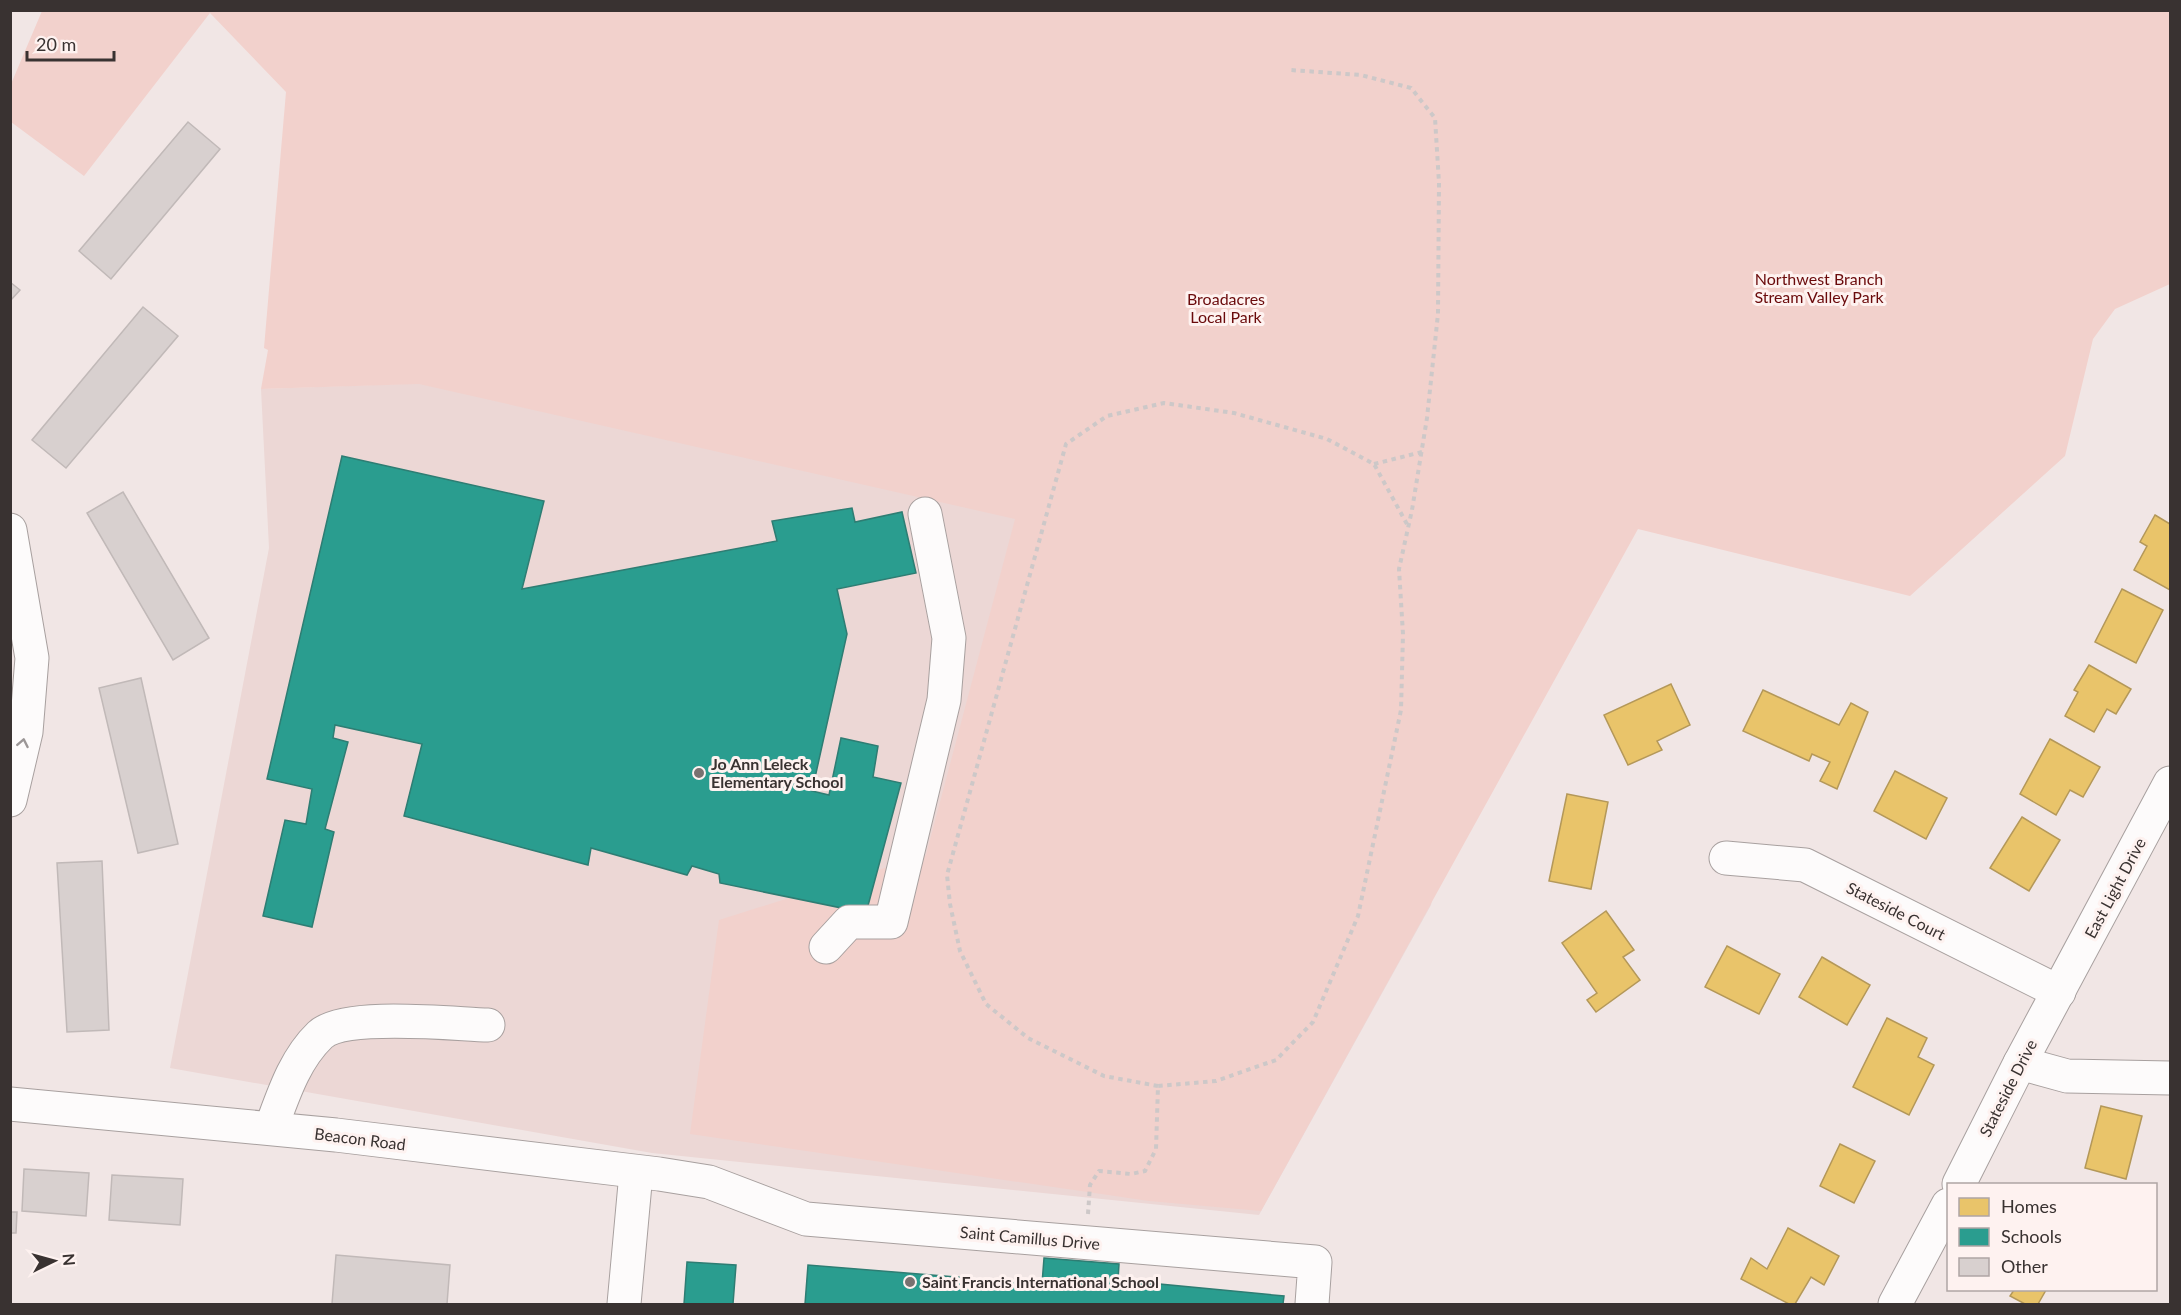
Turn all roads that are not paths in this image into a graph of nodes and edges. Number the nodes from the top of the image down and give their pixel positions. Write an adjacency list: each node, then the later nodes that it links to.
1 (925, 514): 6 (street)
2 (10, 530): 4 (street, one-way to 2)
3 (2170, 783): 7 (street, East Light Drive)
4 (10, 800)
5 (1726, 858): 7 (street, Stateside Court)
6 (826, 946)
7 (2059, 992): 9 (street, Stateside Drive)
8 (488, 1025): 12 (street)
9 (2020, 1063): 10 (street); 15 (street, Stateside Drive)
10 (2170, 1078)
11 (10, 1104): 12 (street, Beacon Road)
12 (271, 1128): 13 (street, Beacon Road)
13 (636, 1173): 14 (street, Beacon Road); 18 (street)
14 (710, 1182): 19 (street, Saint Camillus Drive)
15 (1960, 1183)
16 (1947, 1210): 17 (street)
17 (1940, 1245): 20 (street)
18 (624, 1305)
19 (1311, 1305)
20 (1895, 1305)

